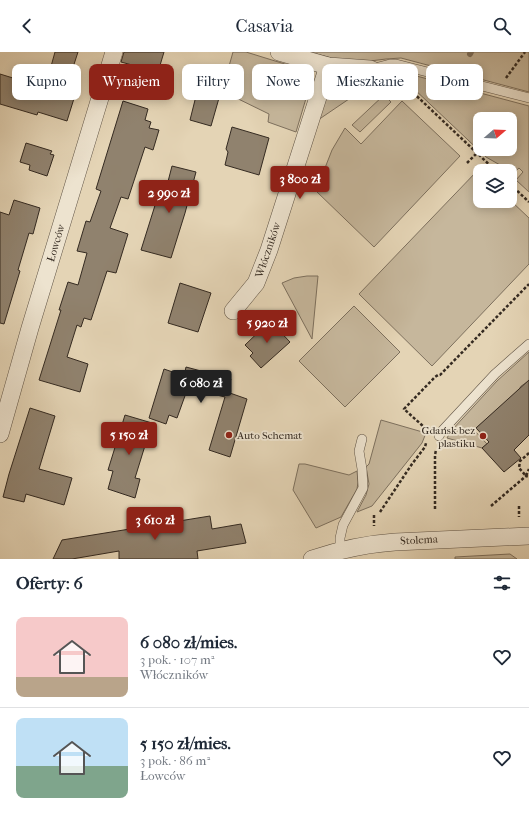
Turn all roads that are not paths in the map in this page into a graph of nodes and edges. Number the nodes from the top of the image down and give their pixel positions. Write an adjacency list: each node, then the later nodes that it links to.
1 (114, 52): 9 (street, Łowców)
2 (279, 52): 3 (street)
3 (322, 64)
4 (418, 69): 6 (lane)
5 (322, 85): 7 (street, Włóczników)
6 (529, 98)
7 (233, 311)
8 (529, 344): 10 (lane)
9 (0, 434)
10 (440, 434)
11 (362, 439): 13 (lane)
12 (529, 536): 13 (street, Stolema)
13 (340, 550): 14 (street, Stolema)
14 (315, 558)

